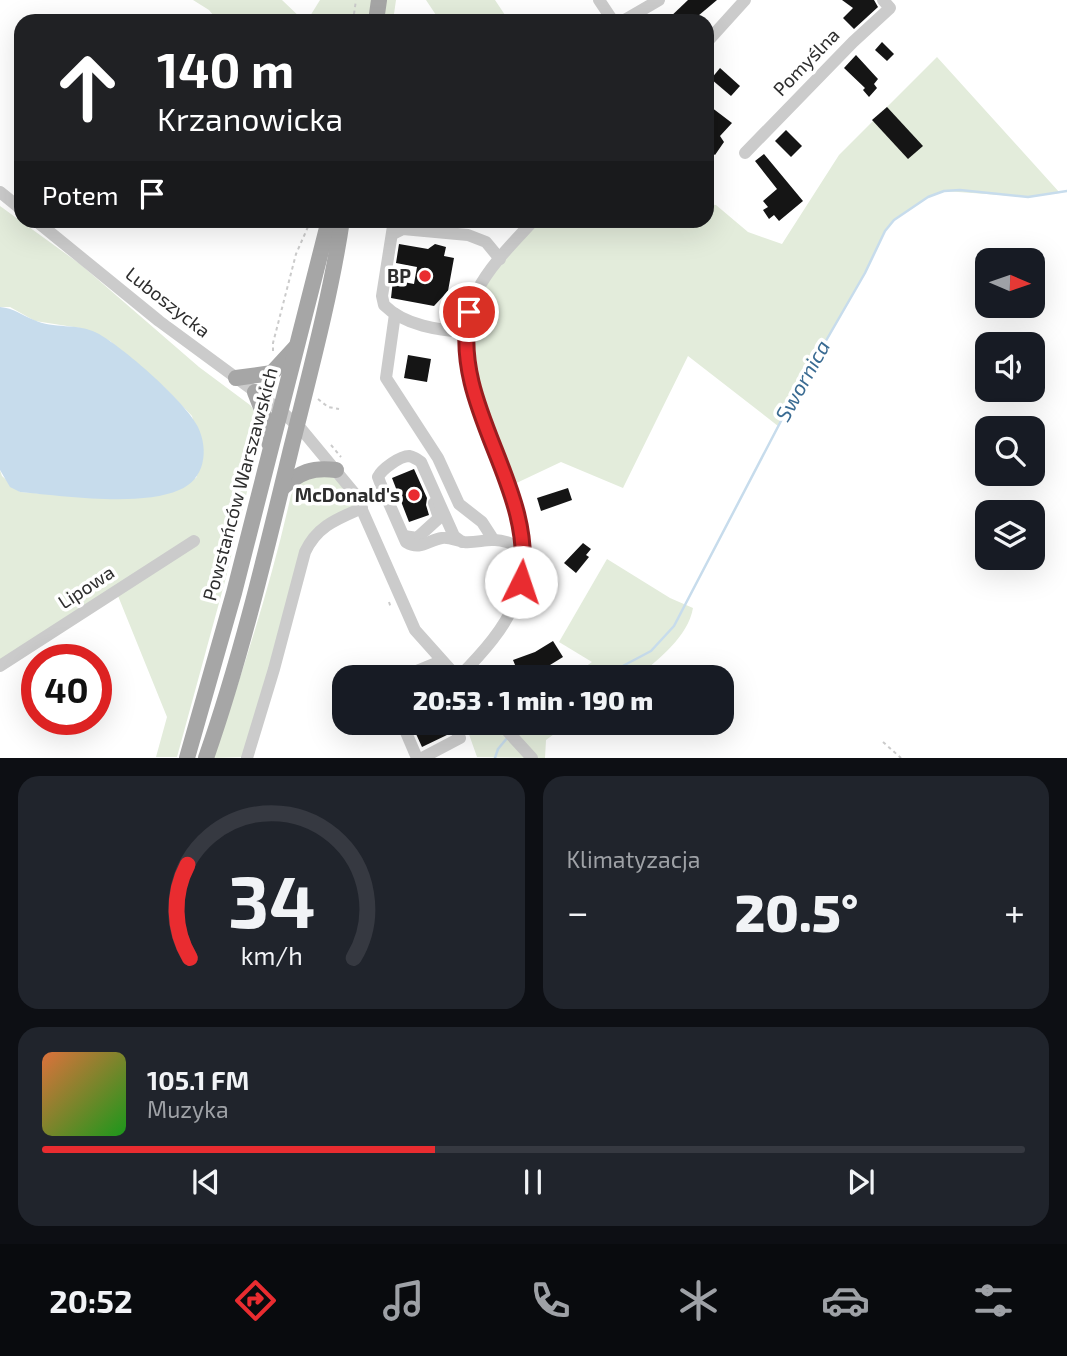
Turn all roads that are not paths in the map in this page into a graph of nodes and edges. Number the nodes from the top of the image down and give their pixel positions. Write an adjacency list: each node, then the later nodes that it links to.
1 (659, 0): 4 (street)
2 (745, 0): 5 (street)
3 (883, 0): 6 (street, Pomyślna)
4 (635, 14)
5 (714, 34)
6 (745, 153)
7 (0, 192): 8 (street)
8 (14, 203)
9 (45, 228): 19 (street, Luboszycka)
10 (327, 228): 18 (main road, Powstańców Warszawskich)
11 (342, 228): 22 (main road, Powstańców Warszawskich)
12 (393, 228): 14 (street)
13 (527, 228): 15 (street)
14 (393, 234): 15 (street); 16 (street)
15 (500, 259): 17 (street)
16 (395, 314): 17 (street); 31 (street)
17 (466, 332): 28 (street)
18 (299, 343): 19 (main road); 21 (main road, Powstańców Warszawskich)
19 (236, 379): 20 (street, Luboszycka)
20 (255, 392): 21 (street, Luboszycka); 23 (main road)
21 (280, 410): 22 (street, Luboszycka); 23 (main road, Powstańców Warszawskich)
22 (297, 425): 24 (street, Luboszycka); 25 (main road, Powstańców Warszawskich)
23 (270, 449): 43 (main road, Powstańców Warszawskich)
24 (336, 470): 25 (main road); 26 (street, Luboszycka)
25 (282, 488): 44 (main road, Powstańców Warszawskich)
26 (362, 508): 35 (street, Luboszycka); 45 (street)
27 (444, 520): 29 (street); 29 (street); 30 (street); 33 (street)
28 (519, 520): 31 (street); 34 (street)
29 (403, 536): 30 (street)
30 (442, 538): 33 (street)
31 (497, 540): 33 (street); 34 (street)
32 (194, 541): 39 (street, Lipowa)
33 (462, 542)
34 (524, 550): 38 (street)
35 (441, 661): 36 (street); 37 (street, Luboszycka)
36 (436, 665)
37 (445, 665)
38 (470, 665)
39 (0, 666)
40 (408, 735): 46 (street)
41 (459, 735): 46 (street)
42 (510, 735): 47 (street)
43 (187, 758)
44 (206, 758)
45 (247, 758)
46 (419, 758)
47 (532, 758)

